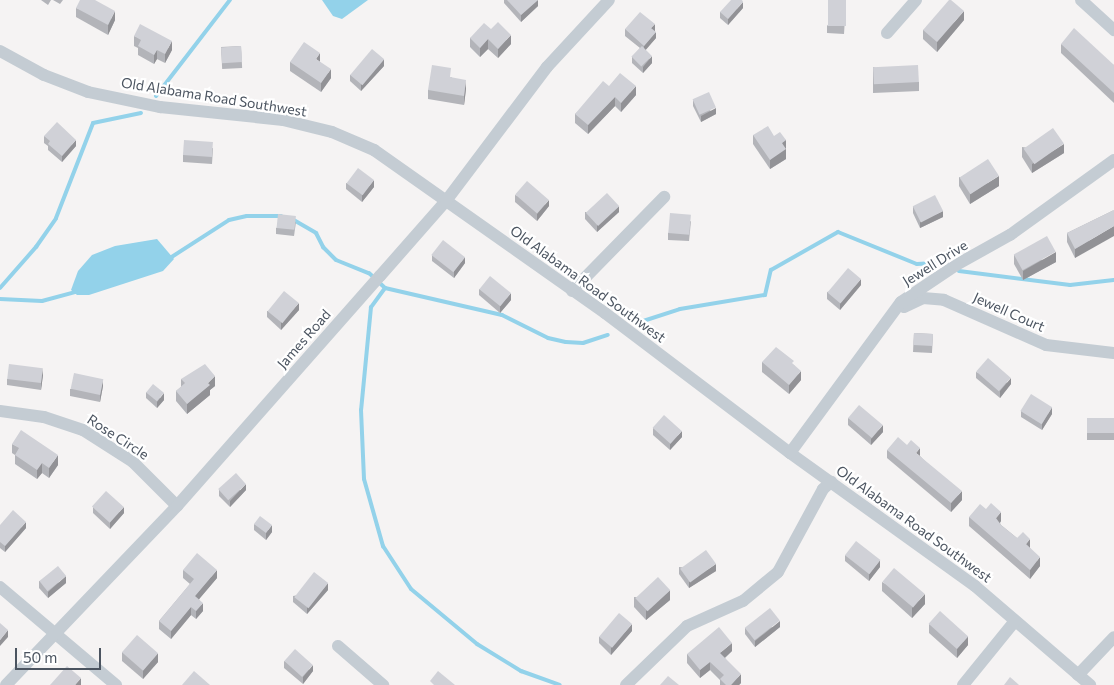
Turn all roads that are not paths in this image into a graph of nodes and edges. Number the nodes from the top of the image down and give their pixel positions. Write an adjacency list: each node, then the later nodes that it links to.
1 (609, 0): 9 (street, James Road)
2 (916, 0): 5 (street)
3 (1081, 0): 4 (street)
4 (1114, 30)
5 (886, 33)
6 (0, 51): 9 (street, Old Alabama Road Southwest)
7 (1114, 160): 11 (street, Jewell Drive)
8 (664, 197): 10 (street)
9 (446, 201): 10 (street, Old Alabama Road Southwest); 16 (street, James Road)
10 (572, 291): 14 (street, Old Alabama Road Southwest)
11 (896, 311): 12 (street, Jewell Court); 14 (street, Jewell Drive)
12 (1114, 353)
13 (0, 411): 16 (street, Rose Circle)
14 (790, 453): 15 (street, Old Alabama Road Southwest)
15 (831, 482): 18 (street, Old Alabama Road Southwest); 26 (street)
16 (177, 506): 19 (street, James Road)
17 (0, 587): 19 (street)
18 (1015, 621): 22 (street, Old Alabama Road Southwest); 27 (street)
19 (53, 633): 23 (street, James Road); 24 (street)
20 (1114, 637): 22 (street)
21 (338, 646): 25 (street)
22 (1078, 675): 28 (street, Old Alabama Road Southwest)
23 (6, 685)
24 (116, 685)
25 (383, 685)
26 (626, 685)
27 (963, 685)
28 (1090, 685)

